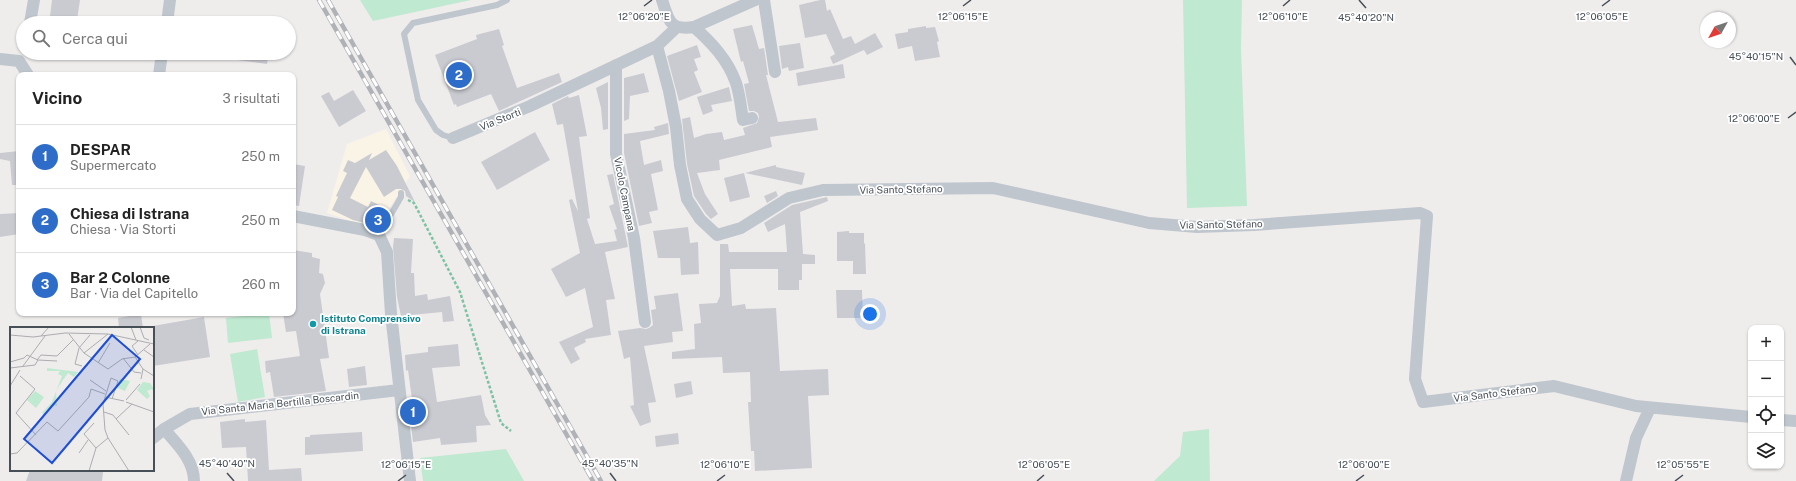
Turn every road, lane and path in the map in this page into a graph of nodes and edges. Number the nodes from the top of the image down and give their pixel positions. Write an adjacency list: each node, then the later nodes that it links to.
1 (34, 0): 7 (street)
2 (170, 0): 8 (street)
3 (507, 0): 21 (lane, Via Storti)
4 (662, 0): 9 (street)
5 (754, 0): 10 (street)
6 (764, 0): 19 (street)
7 (31, 16)
8 (168, 16)
9 (677, 27): 10 (street); 11 (street, Via Storti)
10 (694, 27): 20 (street)
11 (656, 46): 16 (street, Via Storti); 28 (street, Via Santo Stefano)
12 (16, 58): 13 (street)
13 (0, 59)
14 (23, 60): 17 (street)
15 (161, 60): 18 (street)
16 (616, 65): 21 (street, Via Storti); 26 (street, Vicolo Campana)
17 (27, 72)
18 (159, 72)
19 (775, 72)
20 (752, 118)
21 (453, 138)
22 (401, 193): 25 (lane)
23 (414, 203): 33 (path)
24 (296, 217): 25 (street)
25 (379, 235): 27 (street)
26 (646, 322)
27 (399, 390): 32 (street, Via Santa Maria Bertilla Boscardin); 36 (street)
28 (1650, 408): 29 (street, Via Santo Stefano); 37 (street)
29 (1748, 417)
30 (1784, 420): 31 (street)
31 (1796, 421)
32 (164, 428): 34 (street, Via Santa Maria Bertilla Boscardin); 35 (street)
33 (512, 431)
34 (154, 437)
35 (194, 481)
36 (410, 481)
37 (1626, 481)

